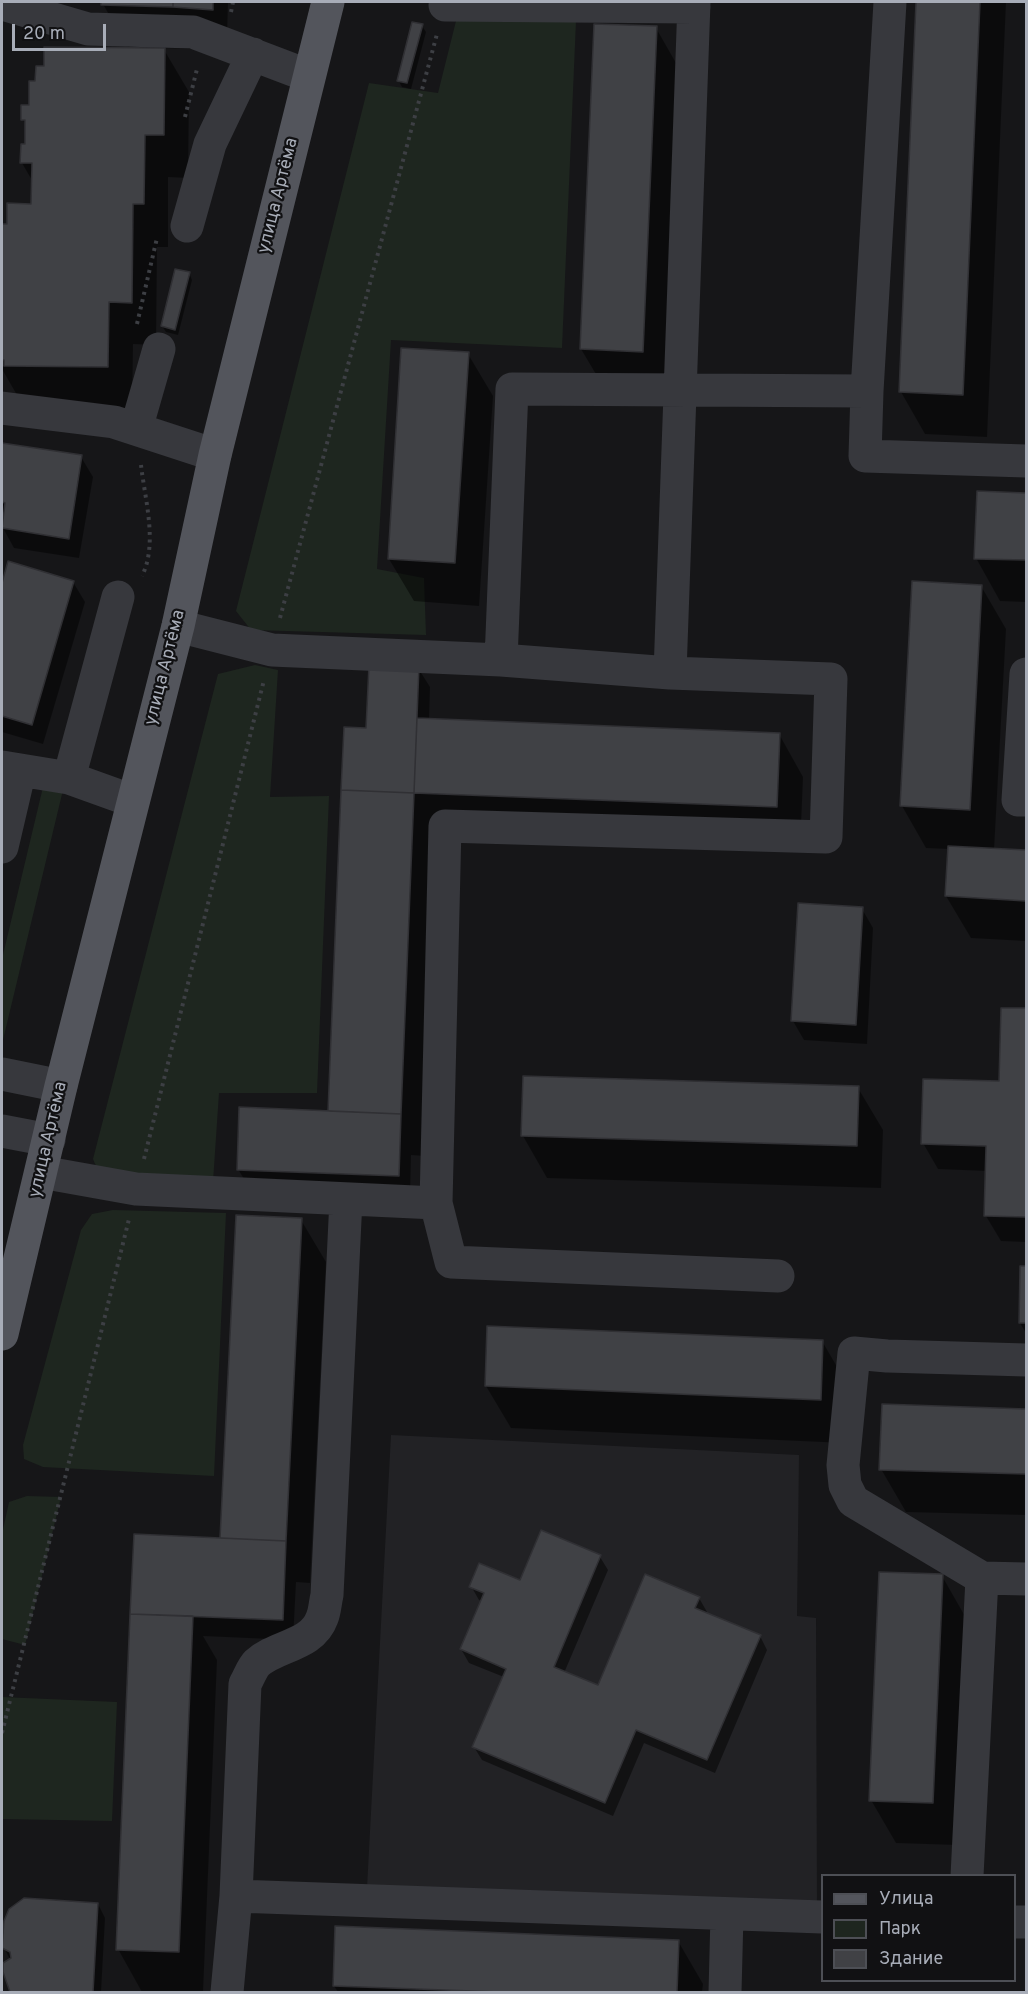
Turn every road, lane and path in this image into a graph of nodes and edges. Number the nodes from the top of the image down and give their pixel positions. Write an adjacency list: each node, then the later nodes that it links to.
1 (328, 2): 7 (main road, улица Артёма)
2 (890, 2): 11 (lane)
3 (2, 4): 6 (lane)
4 (694, 4): 5 (lane); 10 (lane)
5 (445, 5): 18 (path)
6 (253, 54): 7 (lane); 8 (lane)
7 (309, 76): 14 (main road, улица Артёма)
8 (187, 226)
9 (159, 350): 13 (lane)
10 (681, 390): 11 (lane); 19 (lane); 20 (lane)
11 (867, 391): 15 (lane)
12 (2, 408): 13 (lane)
13 (136, 429): 14 (lane); 16 (path)
14 (215, 455): 17 (main road, улица Артёма)
15 (1026, 461)
16 (118, 597): 23 (lane)
17 (178, 626): 18 (lane); 25 (main road, улица Артёма)
18 (272, 650): 19 (lane); 32 (path)
19 (501, 660): 20 (lane)
20 (670, 673): 34 (lane)
21 (1026, 674): 24 (lane)
22 (11, 769): 23 (lane); 26 (lane)
23 (69, 778): 25 (lane)
24 (1026, 800)
25 (133, 801): 28 (main road, улица Артёма)
26 (2, 848)
27 (2, 1074): 28 (lane)
28 (61, 1086): 30 (main road, улица Артёма)
29 (2, 1131): 30 (lane)
30 (49, 1140): 31 (main road, улица Артёма)
31 (41, 1172): 32 (lane); 36 (main road, улица Артёма)
32 (136, 1189): 33 (lane); 40 (path)
33 (346, 1199): 34 (lane); 42 (lane)
34 (436, 1203): 35 (lane)
35 (778, 1276)
36 (2, 1335)
37 (1026, 1360): 38 (lane)
38 (982, 1578): 39 (lane); 41 (lane)
39 (1026, 1579)
40 (2, 1733)
41 (968, 1874)
42 (236, 1896): 43 (lane); 45 (lane)
43 (727, 1915): 44 (lane); 46 (lane)
44 (821, 1917)
45 (227, 1992)
46 (724, 1992)

